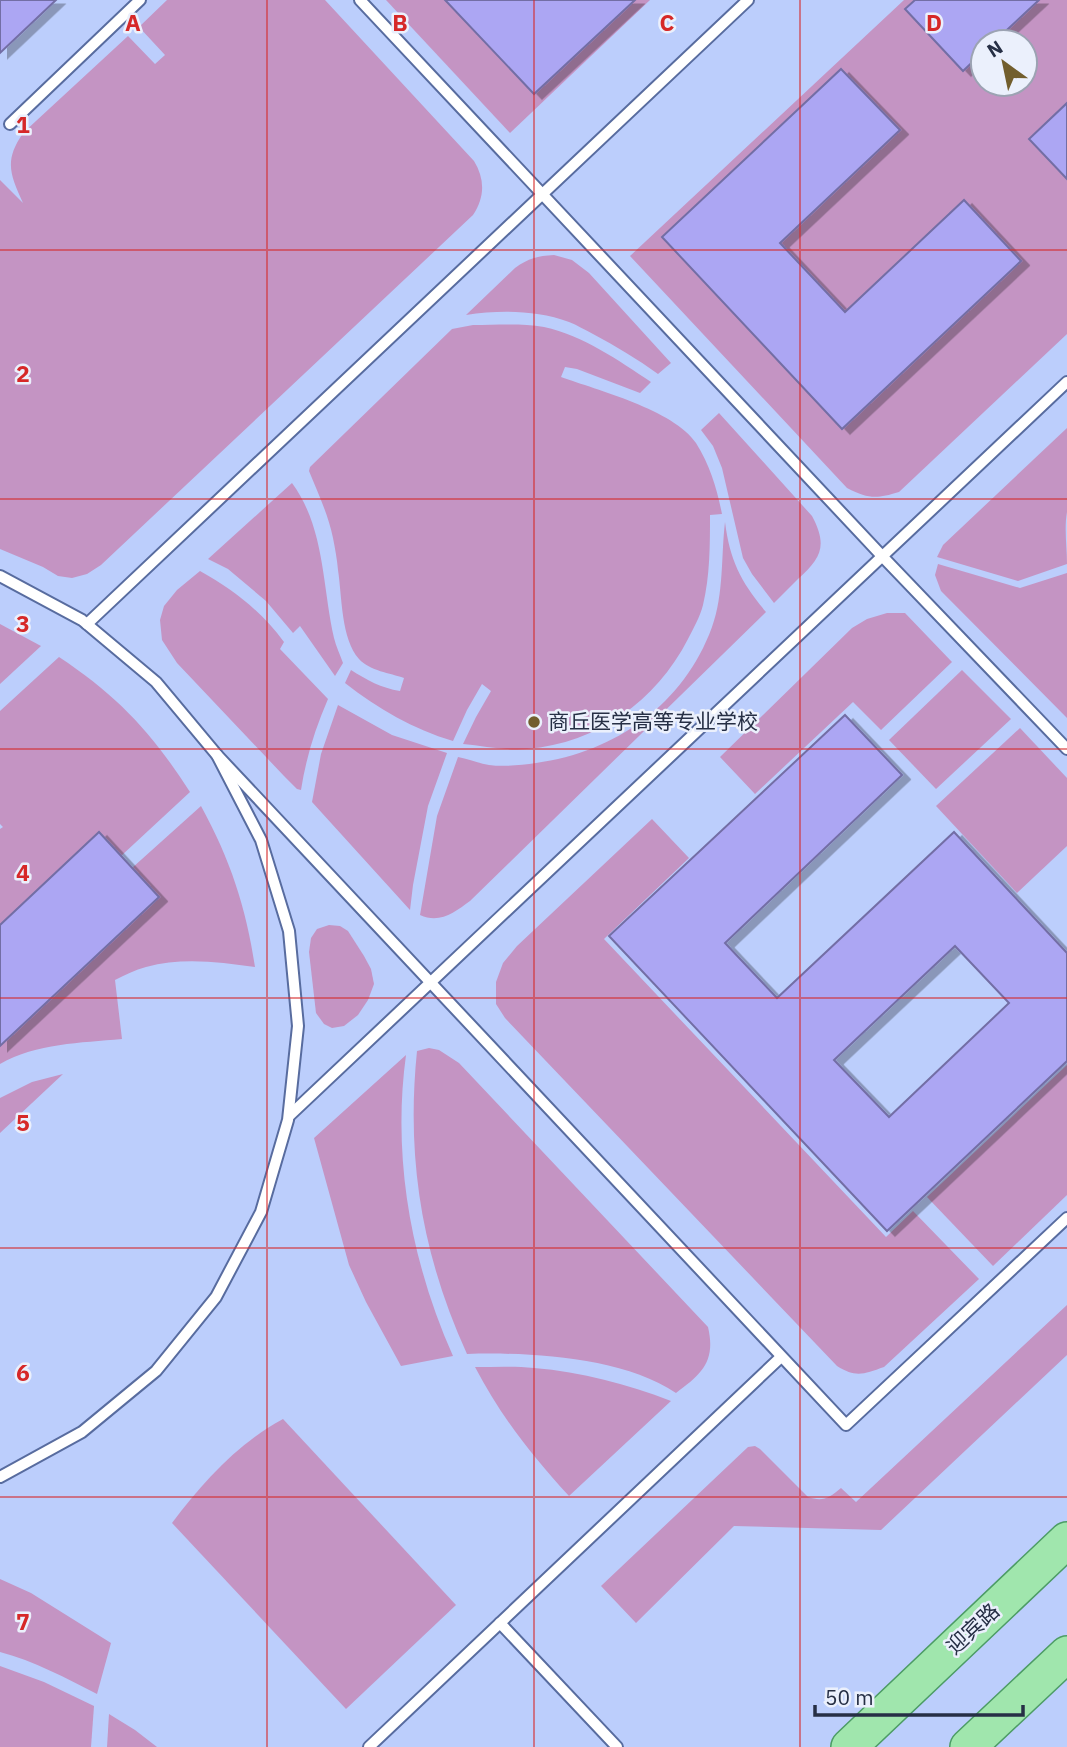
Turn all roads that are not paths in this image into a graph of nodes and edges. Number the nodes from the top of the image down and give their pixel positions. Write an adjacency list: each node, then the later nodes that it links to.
1 (140, 0): 4 (lane)
2 (360, 0): 5 (lane)
3 (748, 0): 5 (lane)
4 (10, 124)
5 (543, 194): 7 (lane); 9 (lane)
6 (1067, 382): 7 (lane)
7 (882, 556): 10 (lane); 12 (lane)
8 (0, 576): 9 (lane)
9 (87, 624): 11 (lane)
10 (1067, 749)
11 (217, 755): 12 (lane); 13 (lane)
12 (430, 983): 13 (lane); 15 (lane)
13 (289, 1116): 16 (lane)
14 (1067, 1218): 15 (lane)
15 (781, 1357): 18 (lane)
16 (0, 1477)
17 (1067, 1541): 22 (main road, 迎宾路)
18 (500, 1623): 20 (lane); 21 (lane)
19 (1067, 1654): 23 (main road)
20 (369, 1747)
21 (617, 1747)
22 (849, 1747)
23 (968, 1747)

